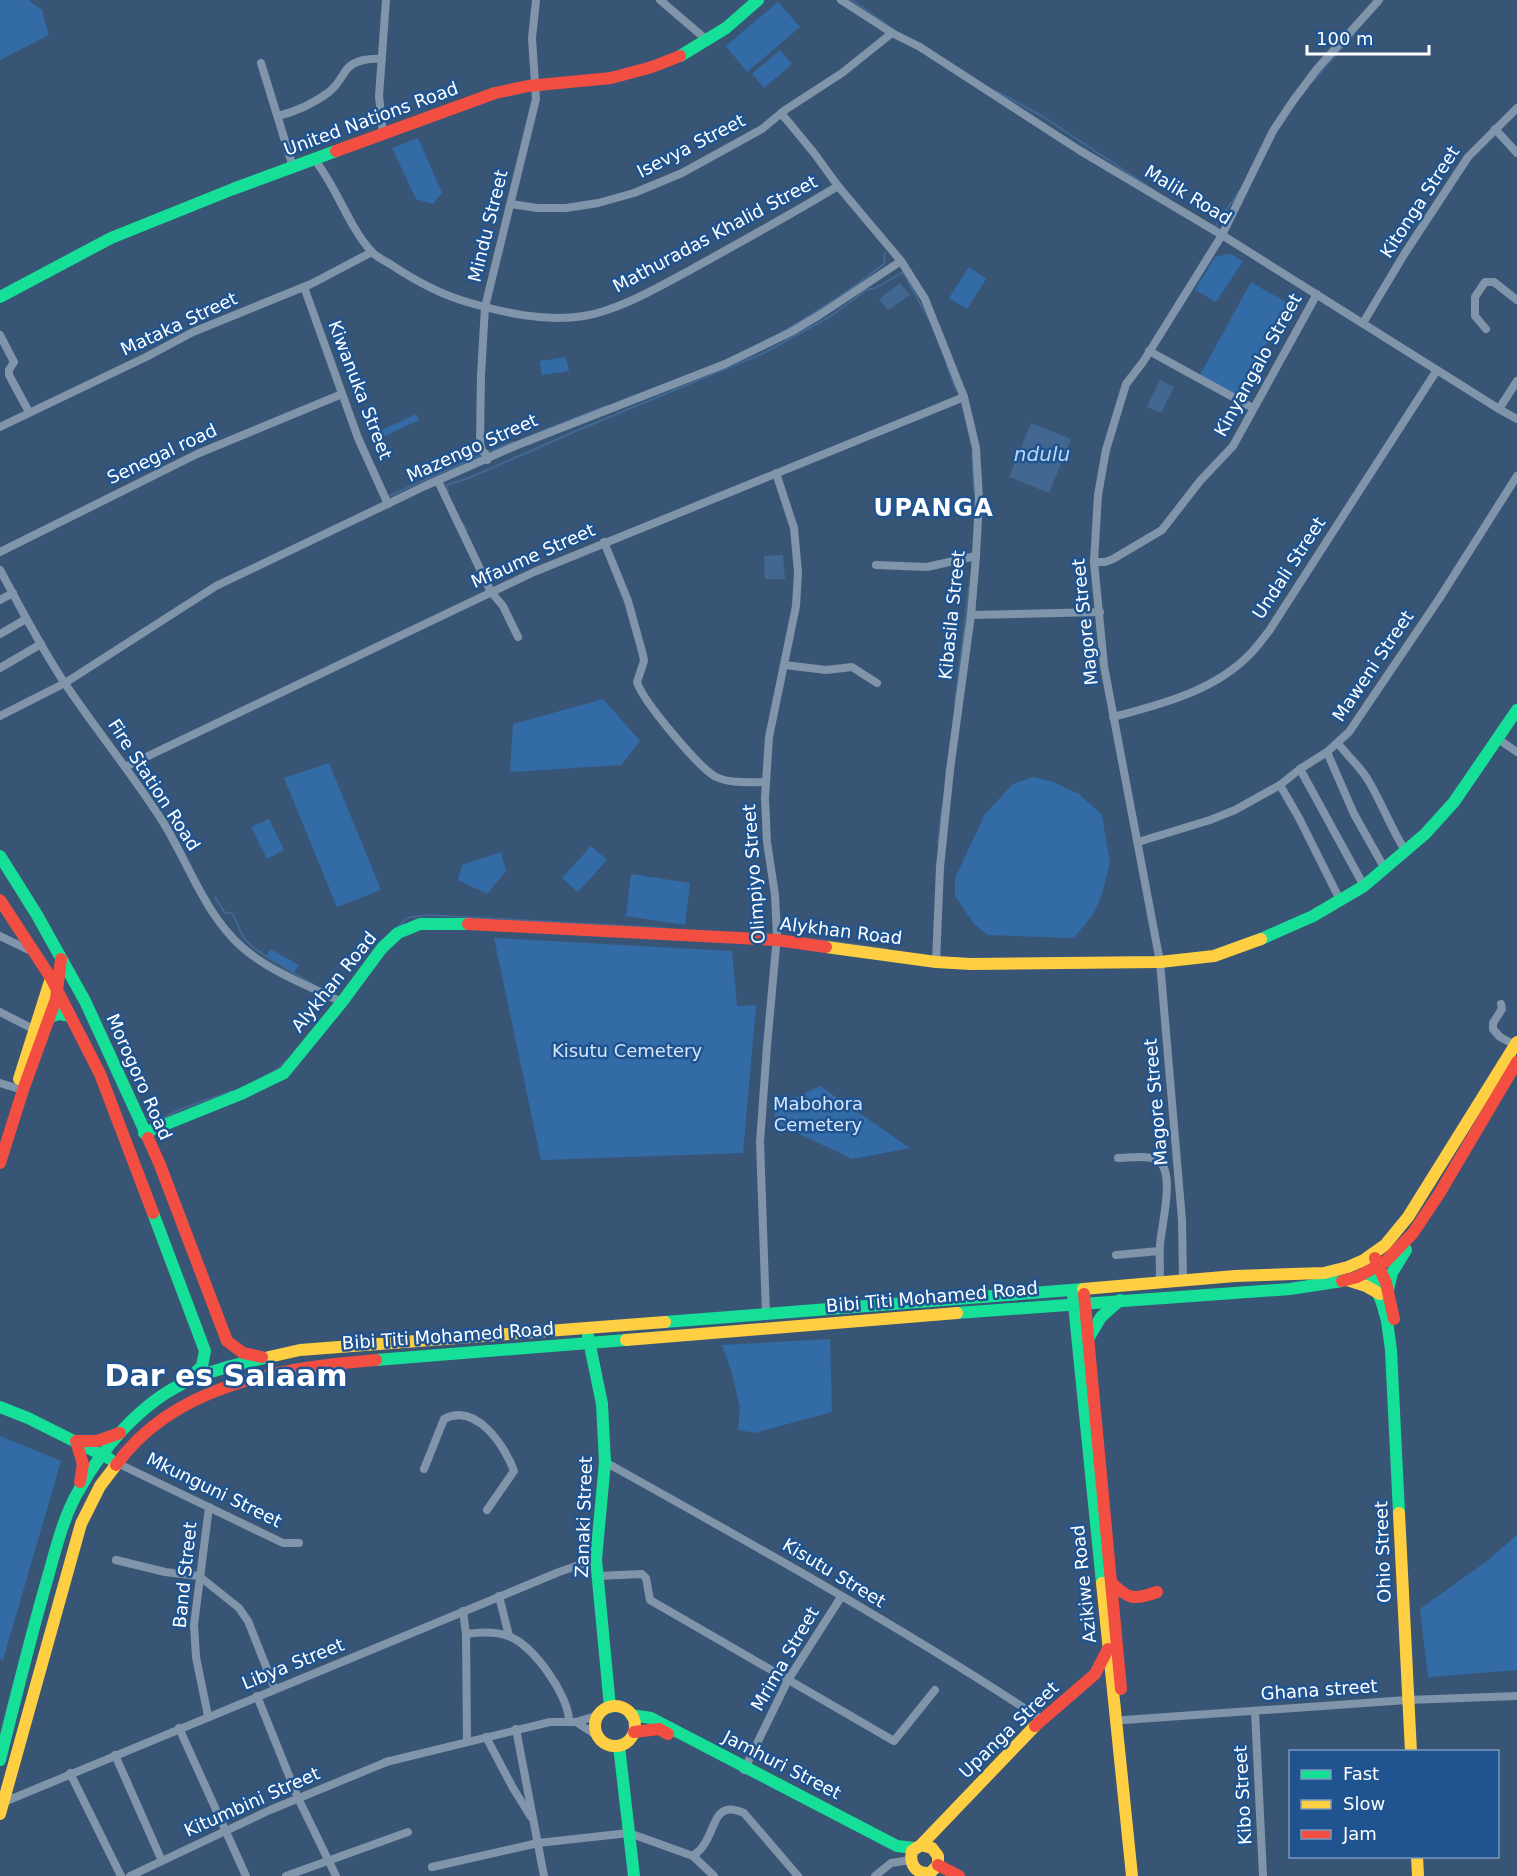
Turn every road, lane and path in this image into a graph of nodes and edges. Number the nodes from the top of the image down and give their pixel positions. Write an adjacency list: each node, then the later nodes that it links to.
1 (386, 0): 9 (street)
2 (536, 0): 11 (street, Mindu Street)
3 (660, 0): 8 (street)
4 (758, 0): 8 (main road, United Nations Road)
5 (841, 0): 7 (street, Malik Road)
6 (1379, 0): 22 (street, Magore Street)
7 (892, 33): 13 (street, Isevya Street); 22 (street, Malik Road)
8 (708, 41): 11 (main road, United Nations Road)
9 (382, 59): 14 (street); 16 (street)
10 (261, 63): 14 (street)
11 (536, 85): 16 (main road, United Nations Road); 21 (street, Mindu Street)
12 (1517, 108): 15 (street, Kitonga Street)
13 (781, 113): 20 (street, Kibasila Street); 21 (street, Isevya Street)
14 (278, 116): 19 (street)
15 (1495, 129): 17 (street); 30 (street, Kitonga Street)
16 (383, 134): 18 (main road, United Nations Road)
17 (1517, 153)
18 (314, 159): 19 (main road, United Nations Road); 23 (street, Mathuradas Khalid Street)
19 (293, 166): 27 (main road, United Nations Road)
20 (838, 186): 24 (street, Kibasila Street); 29 (street, Mathuradas Khalid Street)
21 (511, 204): 29 (street, Mindu Street)
22 (1222, 235): 26 (street, Malik Road); 33 (street, Magore Street)
23 (372, 252): 25 (street, Mataka Street); 29 (street, Mathuradas Khalid Street)
24 (901, 261): 37 (street, Kibasila Street); 43 (street, Mazengo Street)
25 (304, 287): 36 (street, Kiwanuka Street); 40 (street, Mataka Street)
26 (1317, 294): 30 (street, Malik Road); 38 (street, Kinyangalo Street)
27 (0, 297)
28 (1517, 300): 31 (street)
29 (484, 307): 43 (street, Mindu Street)
30 (1363, 323): 34 (street, Malik Road)
31 (1486, 329)
32 (0, 335): 40 (street)
33 (1149, 351): 38 (street); 51 (street, Magore Street)
34 (1437, 370): 39 (street, Malik Road); 69 (street, Undali Street)
35 (1517, 381): 39 (street)
36 (342, 394): 47 (street, Kiwanuka Street); 49 (street, Senegal road)
37 (964, 397): 44 (street, Mfaume Street); 50 (street, Kibasila Street)
38 (1253, 408): 51 (street, Kinyangalo Street)
39 (1499, 409): 41 (street, Malik Road)
40 (29, 412): 42 (street, Mataka Street)
41 (1517, 418)
42 (0, 427)
43 (487, 460): 46 (street, Mazengo Street)
44 (776, 473): 48 (street, Mfaume Street); 63 (street, Olimpiyo Street)
45 (1517, 476): 71 (street, Maweni Street)
46 (438, 482): 47 (street, Mazengo Street); 54 (street)
47 (388, 504): 66 (street, Mazengo Street)
48 (604, 543): 54 (street, Mfaume Street); 76 (street)
49 (0, 552)
50 (976, 556): 52 (street); 58 (street, Kibasila Street)
51 (1094, 562): 57 (street, Magore Street)
52 (876, 565)
53 (0, 570): 55 (street, Fire Station Road)
54 (491, 592): 61 (street); 74 (street, Mfaume Street)
55 (13, 593): 56 (street); 59 (street, Fire Station Road)
56 (0, 600)
57 (1100, 612): 58 (street); 69 (street, Magore Street)
58 (971, 615): 89 (street, Kibasila Street)
59 (26, 619): 60 (street); 62 (street, Fire Station Road)
60 (0, 634)
61 (518, 637)
62 (41, 644): 64 (street); 66 (street, Fire Station Road)
63 (784, 665): 65 (street); 76 (street, Olimpiyo Street)
64 (0, 668)
65 (877, 682)
66 (65, 683): 68 (street, Mazengo Street); 74 (street, Fire Station Road)
67 (1517, 710): 70 (main road, Alykhan Road)
68 (0, 715)
69 (1113, 717): 78 (street, Magore Street)
70 (1498, 739): 73 (street); 79 (main road, Alykhan Road)
71 (1338, 743): 72 (street, Maweni Street); 79 (street)
72 (1327, 752): 75 (street, Maweni Street); 81 (street)
73 (1517, 752)
74 (125, 767): 93 (street, Fire Station Road)
75 (1300, 769): 77 (street, Maweni Street); 82 (street)
76 (766, 782): 86 (street, Olimpiyo Street)
77 (1280, 785): 78 (street, Maweni Street); 84 (street)
78 (1138, 842): 90 (street, Magore Street)
79 (1406, 852): 81 (main road, Alykhan Road)
80 (0, 856): 88 (main road, Morogoro Road)
81 (1385, 869): 82 (main road, Alykhan Road)
82 (1364, 886): 84 (main road, Alykhan Road)
83 (0, 900): 87 (main road, Morogoro Road)
84 (1340, 900): 90 (main road, Alykhan Road)
85 (0, 936): 87 (street)
86 (777, 940): 89 (main road, Alykhan Road); 93 (main road, Alykhan Road); 117 (street, Olimpiyo Street)
87 (36, 954): 91 (main road, Morogoro Road)
88 (60, 959): 92 (main road); 103 (main road, Morogoro Road)
89 (936, 962): 90 (main road, Alykhan Road)
90 (1160, 963): 112 (street, Magore Street)
91 (51, 978): 92 (main road, Morogoro Road); 98 (main road)
92 (57, 991): 96 (main road, Morogoro Road); 97 (main road)
93 (342, 1002): 103 (main road, Alykhan Road)
94 (1501, 1004): 99 (street)
95 (0, 1012): 98 (street)
96 (70, 1016): 97 (main road); 122 (main road, Morogoro Road)
97 (49, 1017): 98 (main road)
98 (38, 1031): 102 (main road)
99 (1516, 1044): 110 (main road)
100 (1517, 1062): 107 (main road)
101 (0, 1083): 102 (street)
102 (19, 1089): 104 (main road); 106 (main road)
103 (144, 1133): 121 (main road, Morogoro Road)
104 (0, 1138)
105 (1118, 1158): 108 (street)
106 (0, 1163)
107 (1413, 1233): 110 (main road); 114 (main road)
108 (1160, 1251): 109 (street); 113 (street)
109 (1116, 1255)
110 (1372, 1264): 111 (main road, Bibi Titi Mohamed Road); 112 (main road, Bibi Titi Mohamed Road); 114 (main road, Ohio Street)
111 (1347, 1280): 114 (main road); 116 (main road, Bibi Titi Mohamed Road)
112 (1184, 1281): 113 (main road, Bibi Titi Mohamed Road)
113 (1159, 1283): 115 (main road, Bibi Titi Mohamed Road)
114 (1384, 1292): 153 (main road, Ohio Street)
115 (1078, 1296): 116 (main road, Bibi Titi Mohamed Road); 117 (main road, Bibi Titi Mohamed Road); 119 (main road, Azikiwe Road); 120 (main road, Bibi Titi Mohamed Road); 145 (main road, Azikiwe Road)
116 (1120, 1300): 119 (main road)
117 (766, 1314): 118 (main road, Bibi Titi Mohamed Road)
118 (586, 1329): 120 (main road, Zanaki Street); 121 (main road, Bibi Titi Mohamed Road)
119 (1088, 1339): 138 (main road, Azikiwe Road)
120 (589, 1343): 127 (main road, Bibi Titi Mohamed Road); 128 (main road, Zanaki Street)
121 (268, 1357): 122 (main road, Bibi Titi Mohamed Road)
122 (181, 1384): 124 (main road, Bibi Titi Mohamed Road)
123 (0, 1407): 125 (main road)
124 (121, 1432): 125 (main road); 126 (main road, Bibi Titi Mohamed Road)
125 (76, 1441): 126 (main road); 130 (main road)
126 (102, 1455): 127 (main road); 130 (main road, Bibi Titi Mohamed Road)
127 (115, 1462): 131 (street, Mkunguni Street); 175 (main road, Bibi Titi Mohamed Road)
128 (605, 1462): 134 (main road, Zanaki Street); 141 (street, Kisutu Street)
129 (424, 1469): 132 (street)
130 (78, 1491): 171 (main road, Bibi Titi Mohamed Road)
131 (209, 1507): 133 (street, Mkunguni Street); 136 (street, Band Street)
132 (487, 1510)
133 (298, 1543)
134 (596, 1559): 137 (main road, Zanaki Street); 140 (street, Libya Street)
135 (116, 1560): 136 (street)
136 (199, 1576): 149 (street); 158 (street, Band Street)
137 (598, 1576): 147 (street); 154 (main road, Zanaki Street)
138 (1111, 1582): 139 (main road); 145 (main road, Azikiwe Road)
139 (1158, 1592)
140 (499, 1596): 142 (street, Libya Street); 144 (street)
141 (841, 1597): 147 (street, Mrima Street); 159 (street, Kisutu Street)
142 (463, 1611): 143 (street); 149 (street, Libya Street)
143 (466, 1634): 144 (street); 167 (street)
144 (509, 1636): 161 (street)
145 (1112, 1644): 146 (main road, Upanga Street); 148 (main road, Azikiwe Road); 160 (main road, Azikiwe Road)
146 (1095, 1674): 148 (main road); 159 (main road, Upanga Street)
147 (789, 1680): 150 (street); 172 (street, Mrima Street)
148 (1112, 1686): 200 (main road, Azikiwe Road)
149 (275, 1689): 151 (street, Libya Street)
150 (935, 1689)
151 (256, 1696): 158 (street, Libya Street); 174 (street)
152 (1517, 1696): 153 (street, Ghana street)
153 (1407, 1700): 155 (street, Ghana street); 169 (main road, Ohio Street)
154 (610, 1707): 156 (main road); 157 (main road)
155 (1255, 1712): 160 (street, Ghana street); 202 (street, Kibo Street)
156 (599, 1715): 161 (street); 166 (main road)
157 (631, 1715): 164 (main road); 172 (main road, Jamhuri Street)
158 (208, 1716): 162 (street, Libya Street)
159 (1041, 1719): 181 (main road, Upanga Street)
160 (1124, 1720): 201 (main road, Azikiwe Road)
161 (573, 1721): 163 (street); 166 (street)
162 (179, 1728): 170 (street, Libya Street); 178 (street)
163 (516, 1730): 165 (street); 176 (street)
164 (634, 1732): 168 (main road); 172 (main road, Jamhuri Street)
165 (486, 1737): 167 (street); 176 (street)
166 (598, 1737): 168 (main road)
167 (466, 1741): 174 (street, Kitumbini Street)
168 (619, 1746): 179 (main road)
169 (1411, 1750)
170 (115, 1755): 173 (street, Libya Street); 185 (street)
171 (0, 1760)
172 (744, 1768): 181 (main road, Jamhuri Street)
173 (70, 1773): 175 (street, Libya Street); 189 (street)
174 (298, 1798): 178 (street, Kitumbini Street); 184 (street)
175 (2, 1808)
176 (534, 1822): 180 (street)
177 (408, 1832): 184 (street)
178 (225, 1833): 185 (street, Kitumbini Street); 191 (street)
179 (629, 1833): 180 (street); 182 (street); 195 (main road)
180 (538, 1843): 187 (street); 194 (street)
181 (918, 1851): 186 (main road); 188 (main road); 198 (street)
182 (693, 1856): 196 (street); 197 (street)
183 (1418, 1858): 203 (main road)
184 (329, 1860): 192 (street); 193 (street)
185 (162, 1861): 190 (street, Kitumbini Street)
186 (938, 1865): 188 (main road); 199 (main road)
187 (432, 1867)
188 (919, 1874)
189 (121, 1876)
190 (130, 1876)
191 (246, 1876)
192 (286, 1876)
193 (336, 1876)
194 (544, 1876)
195 (634, 1876)
196 (714, 1876)
197 (798, 1876)
198 (874, 1876)
199 (959, 1876)
200 (1132, 1876)
201 (1138, 1876)
202 (1263, 1876)
203 (1419, 1876)

